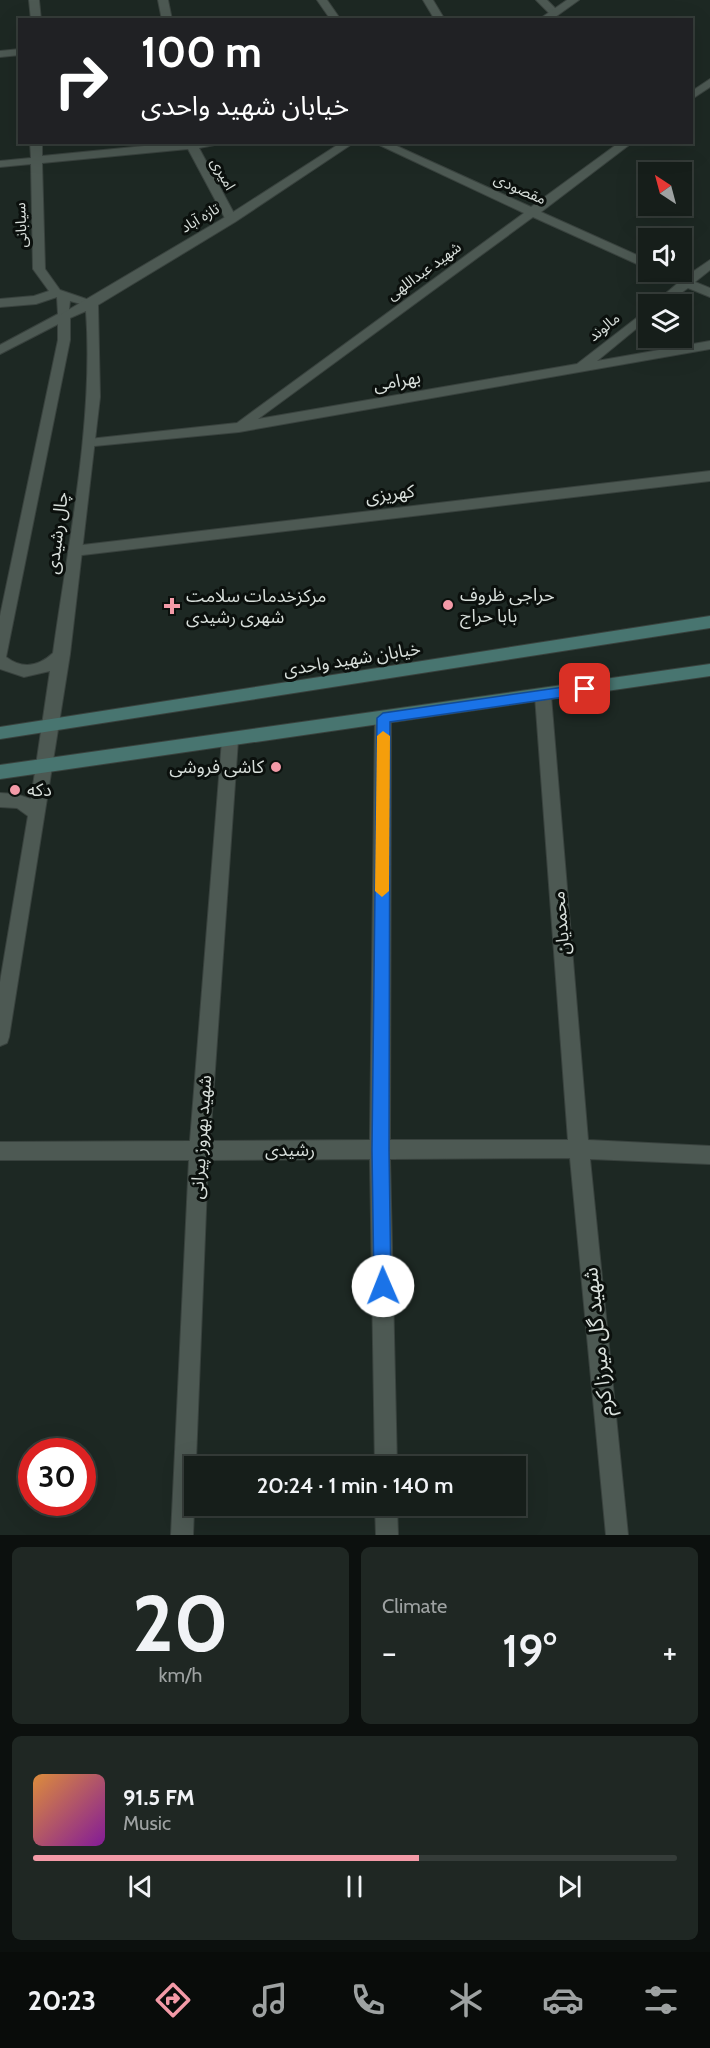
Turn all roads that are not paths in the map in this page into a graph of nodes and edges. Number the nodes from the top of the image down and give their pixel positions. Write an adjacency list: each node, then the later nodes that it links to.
1 (34, 0): 8 (street)
2 (163, 0): 9 (street)
3 (322, 0): 10 (street)
4 (428, 0): 11 (street)
5 (541, 0): 7 (street)
6 (574, 0): 7 (street)
7 (554, 12): 12 (street)
8 (36, 18)
9 (167, 18)
10 (335, 18)
11 (439, 18)
12 (546, 18)
13 (18, 52): 14 (street)
14 (0, 54)
15 (710, 82): 16 (street)
16 (693, 94): 17 (street)
17 (710, 99)
18 (36, 144): 23 (street, سیابانی)
19 (347, 144): 26 (street, تازه آباد)
20 (382, 144): 25 (street, مقصودی)
21 (625, 144): 25 (street, شهید عبداللهی)
22 (191, 145): 23 (street); 26 (street, امیری)
23 (35, 161): 24 (street); 33 (street, سیابانی)
24 (0, 164)
25 (533, 213): 27 (street, مقصودی); 41 (street, شهید عبداللهی)
26 (231, 219): 35 (street, تازه آباد)
27 (638, 260)
28 (710, 264): 29 (street)
29 (692, 278)
30 (687, 282): 31 (street); 32 (street)
31 (710, 293)
32 (672, 294)
33 (60, 295): 34 (street); 35 (street); 36 (street)
34 (0, 303)
35 (92, 303): 36 (street, تازه آباد); 42 (street, چال رشیدی)
36 (64, 316): 39 (street, تازه آباد); 46 (street, چال رشیدی)
37 (638, 321): 40 (street, مالوند)
38 (710, 345): 40 (street, بهرامی)
39 (0, 350)
40 (581, 367): 41 (street, بهرامی)
41 (239, 427): 42 (street, بهرامی)
42 (89, 444): 44 (street, چال رشیدی)
43 (710, 476): 44 (street, کهریزی)
44 (74, 551): 47 (street, چال رشیدی)
45 (710, 622): 52 (main road, خیابان شهید واحدی)
46 (0, 652)
47 (62, 654): 48 (street); 52 (street, چال رشیدی)
48 (0, 661)
49 (710, 670): 50 (main road)
50 (543, 696): 51 (main road); 60 (street, محمدیان)
51 (383, 718): 54 (main road); 62 (street)
52 (51, 727): 53 (main road, خیابان شهید واحدی); 55 (street, چال رشیدی)
53 (0, 733)
54 (230, 740): 55 (main road); 61 (street, شهید بهروز پیرانی)
55 (45, 766): 56 (main road); 58 (street)
56 (0, 772)
57 (0, 800): 58 (street)
58 (37, 814): 59 (street)
59 (0, 1037)
60 (579, 1149): 62 (street, رشیدی); 64 (street, رشیدی); 69 (street, شهید گل میرزا کرم)
61 (199, 1150): 62 (street, رشیدی); 63 (street, رشیدی); 67 (street, شهید بهروز پیرانی)
62 (380, 1150): 65 (street)
63 (0, 1151)
64 (710, 1155)
65 (386, 1456)
66 (386, 1516): 68 (street)
67 (182, 1535)
68 (387, 1535)
69 (617, 1535)

